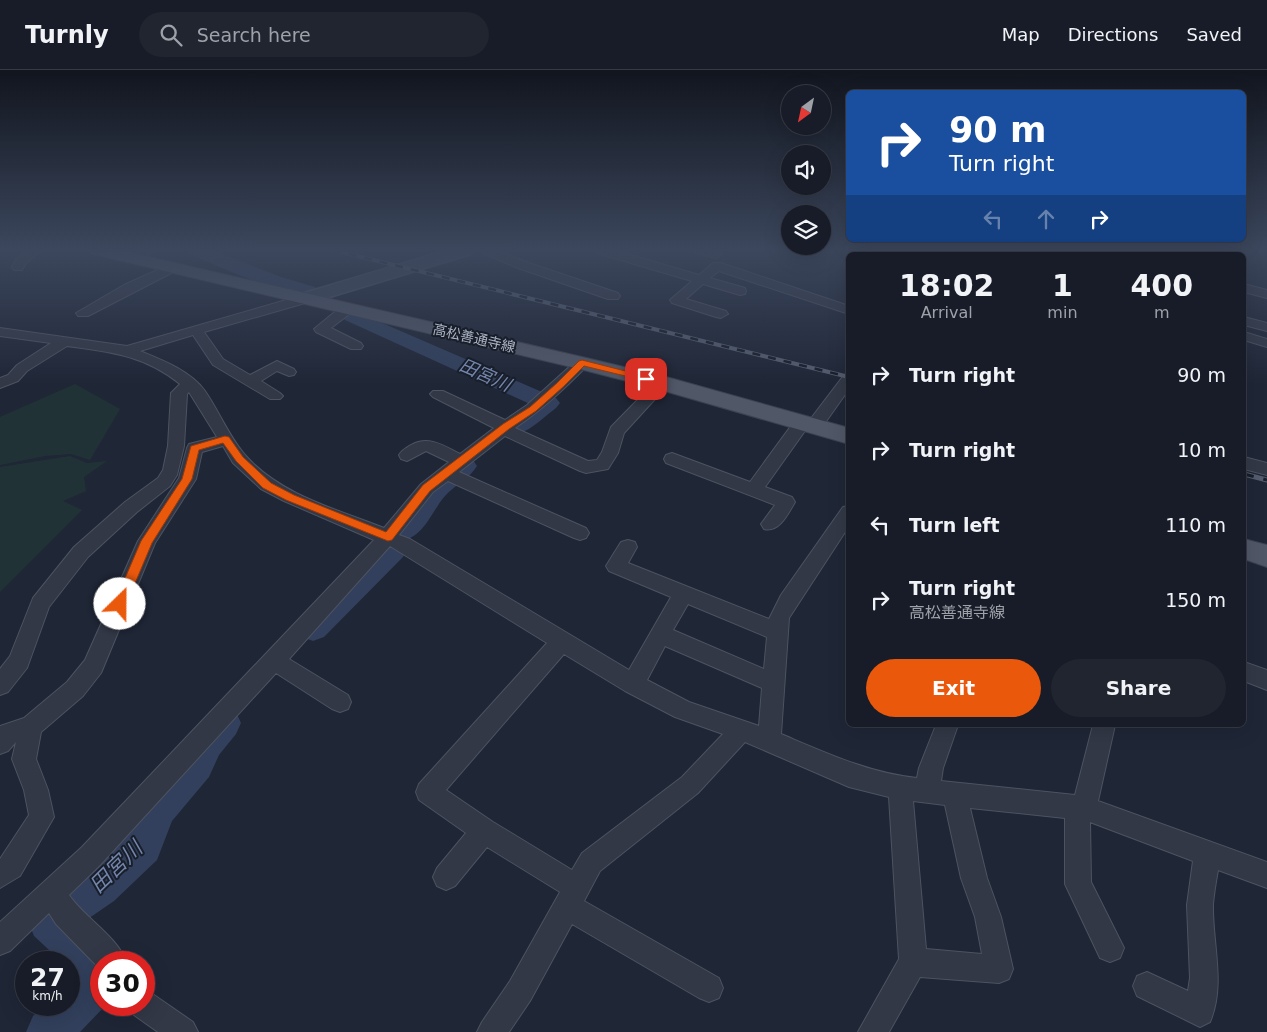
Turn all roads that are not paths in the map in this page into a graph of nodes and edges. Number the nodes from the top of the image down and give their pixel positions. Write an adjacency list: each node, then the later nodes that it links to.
1 (116, 295): 11 (street)
2 (294, 295): 8 (main road, 高松善通寺線)
3 (317, 295): 8 (main road)
4 (610, 295): 7 (street)
5 (683, 295): 12 (street)
6 (804, 295): 10 (street)
7 (613, 296)
8 (307, 298): 9 (main road, 高松善通寺線); 15 (street)
9 (347, 309): 20 (street); 22 (main road, 高松善通寺線)
10 (846, 309)
11 (84, 314)
12 (721, 314)
13 (1246, 321): 14 (street)
14 (1267, 326)
15 (196, 330): 21 (street); 24 (street)
16 (0, 332): 18 (street)
17 (1246, 337): 19 (street)
18 (64, 341): 21 (street); 26 (street)
19 (1267, 343)
20 (356, 346)
21 (127, 350): 28 (street)
22 (582, 363): 27 (main road, 高松善通寺線); 32 (street)
23 (289, 372): 24 (street)
24 (251, 381): 30 (street)
25 (846, 381): 31 (street)
26 (0, 383)
27 (662, 383): 31 (main road, 高松善通寺線); 32 (street)
28 (188, 385): 34 (street); 57 (street)
29 (438, 394): 32 (street)
30 (275, 396)
31 (808, 425): 33 (main road, 高松善通寺線); 40 (street)
32 (507, 429): 39 (street)
33 (846, 435)
34 (225, 440): 44 (street); 59 (street)
35 (407, 455): 39 (street)
36 (672, 459): 40 (street)
37 (1246, 464): 38 (street)
38 (1267, 469)
39 (455, 471): 43 (street); 44 (street)
40 (754, 489): 42 (street)
41 (846, 516): 49 (street)
42 (770, 524)
43 (580, 533)
44 (388, 537): 51 (street); 52 (street)
45 (628, 547): 48 (street)
46 (1246, 550): 47 (main road)
47 (1267, 556)
48 (683, 594): 49 (street); 50 (street)
49 (778, 632): 55 (street)
50 (660, 634): 55 (street); 56 (street)
51 (561, 642): 56 (street); 69 (street)
52 (273, 660): 58 (street); 75 (street)
53 (1246, 672): 54 (street)
54 (1267, 680)
55 (774, 683): 63 (street)
56 (633, 684): 62 (street)
57 (0, 685)
58 (340, 702)
59 (31, 726): 64 (street); 72 (street)
60 (947, 727): 66 (street)
61 (1103, 727): 68 (street)
62 (742, 730): 63 (street); 74 (street)
63 (769, 740): 65 (street)
64 (0, 743)
65 (900, 788): 66 (street); 79 (street)
66 (927, 791): 67 (street)
67 (955, 794): 68 (street); 79 (street)
68 (1080, 807): 70 (street); 77 (street)
69 (484, 831): 73 (street); 74 (street)
70 (1207, 852): 71 (street); 80 (street)
71 (1267, 874)
72 (0, 875)
73 (446, 877)
74 (571, 896): 81 (street); 84 (street)
75 (60, 904): 76 (street); 78 (street)
76 (0, 941)
77 (1110, 948)
78 (104, 951)
79 (913, 962): 85 (street)
80 (1147, 986)
81 (709, 988)
82 (155, 1013): 83 (street)
83 (183, 1032)
84 (492, 1032)
85 (873, 1032)

